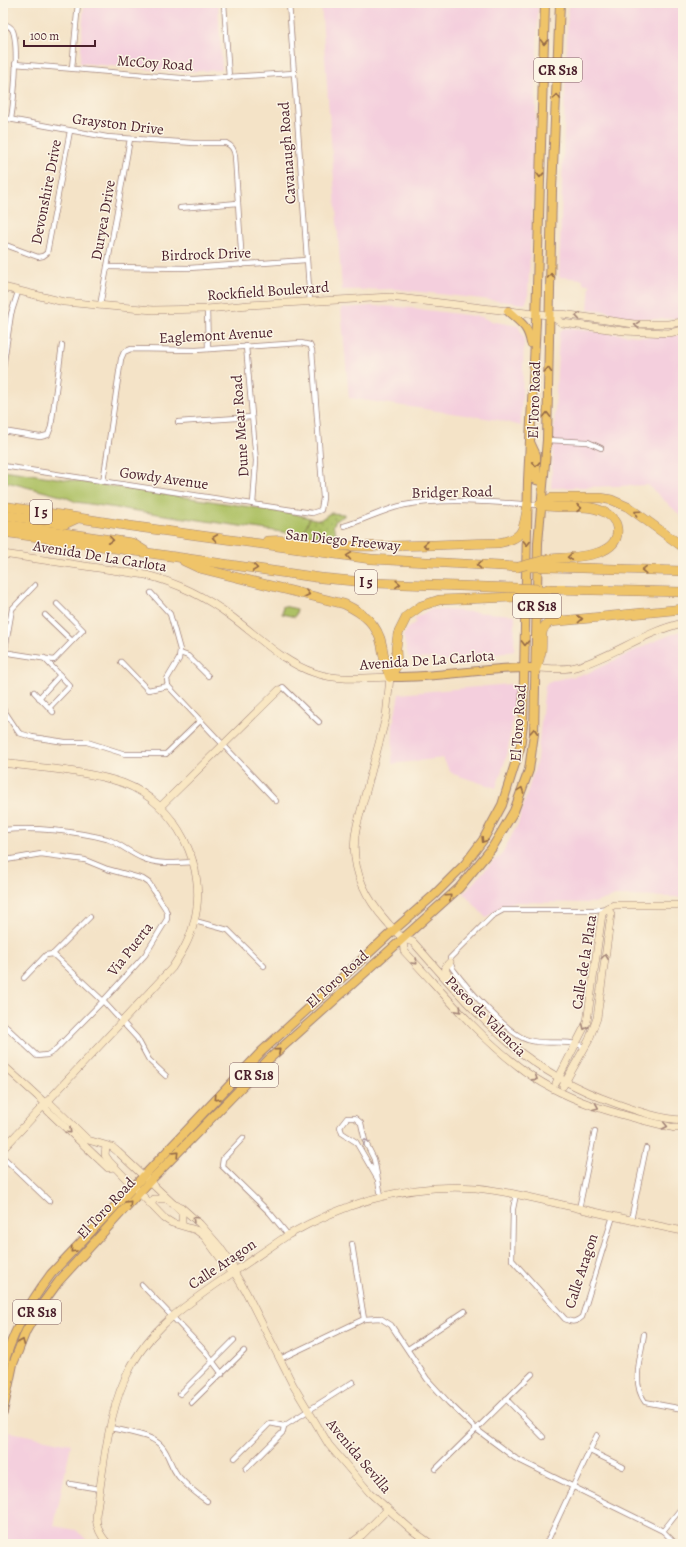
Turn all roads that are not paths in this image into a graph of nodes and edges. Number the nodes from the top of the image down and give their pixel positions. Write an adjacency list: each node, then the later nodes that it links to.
1 (78, 3): 8 (street)
2 (224, 3): 10 (street)
3 (289, 3): 9 (street, Cavanaugh Road)
4 (545, 3): 14 (main road, El Toro Road / CR S18, one-way to 14)
5 (560, 3): 15 (main road, El Toro Road / CR S18, one-way to 5)
6 (3, 24): 7 (street)
7 (15, 64): 8 (street, McCoy Road); 12 (street)
8 (72, 68): 10 (street, McCoy Road)
9 (294, 73): 10 (street, McCoy Road); 20 (street, Cavanaugh Road)
10 (229, 78)
11 (3, 118): 12 (street, Grayston Drive)
12 (11, 119): 13 (street, Grayston Drive)
13 (70, 131): 16 (street, Grayston Drive); 19 (street, Devonshire Drive)
14 (542, 136): 15 (main road); 29 (main road, El Toro Road / CR S18, one-way to 29)
15 (554, 136): 30 (main road, El Toro Road / CR S18, one-way to 15)
16 (130, 139): 17 (street, Grayston Drive); 22 (street, Duryea Drive)
17 (238, 203): 18 (street); 21 (street)
18 (180, 208)
19 (3, 244)
20 (306, 260): 21 (street, Birdrock Drive); 25 (street, Cavanaugh Road)
21 (242, 265): 22 (street, Birdrock Drive)
22 (107, 267): 26 (street, Duryea Drive)
23 (3, 287): 24 (street, Rockfield Boulevard)
24 (18, 292): 26 (street, Rockfield Boulevard); 33 (street)
25 (310, 302): 27 (street, Rockfield Boulevard); 28 (street, Rockfield Boulevard)
26 (100, 306): 27 (street, Rockfield Boulevard)
27 (207, 309): 36 (street)
28 (508, 311): 29 (street, Rockfield Boulevard); 37 (main road)
29 (536, 314): 30 (street, Rockfield Boulevard); 37 (main road, El Toro Road / CR S18)
30 (550, 316): 31 (street, one-way to 30); 32 (street); 42 (main road, El Toro Road / CR S18, one-way to 30)
31 (683, 322)
32 (683, 330)
33 (6, 331): 38 (street)
34 (62, 345): 41 (street)
35 (246, 346): 36 (street, Eaglemont Avenue); 39 (street, Dune Mear Road); 52 (street, Eaglemont Avenue)
36 (208, 349): 46 (street, Eaglemont Avenue)
37 (534, 355): 43 (main road, El Toro Road / CR S18)
38 (3, 368)
39 (252, 417): 40 (street); 48 (street, Dune Mear Road)
40 (178, 422)
41 (3, 431)
42 (546, 440): 44 (street); 47 (main road, El Toro Road / CR S18)
43 (530, 442): 47 (main road, one-way to 47); 49 (main road, El Toro Road / CR S18)
44 (601, 448)
45 (3, 466): 46 (street, Gowdy Avenue)
46 (103, 482): 48 (street, Gowdy Avenue)
47 (544, 482): 50 (main road, El Toro Road / CR S18)
48 (253, 504): 52 (street, Gowdy Avenue)
49 (528, 504): 50 (street, Bridger Road); 56 (street, Bridger Road); 58 (highway, one-way to 58); 79 (main road, El Toro Road / CR S18, one-way to 79)
50 (540, 505): 59 (highway, one-way to 50); 63 (highway, one-way to 63); 80 (main road, El Toro Road / CR S18)
51 (3, 506): 54 (highway, San Diego Freeway / I 5)
52 (321, 510)
53 (3, 515): 54 (highway)
54 (78, 518): 58 (highway, San Diego Freeway / I 5, one-way to 54)
55 (3, 524): 60 (highway, one-way to 60)
56 (344, 526)
57 (3, 532): 60 (highway, I 5)
58 (254, 543): 63 (highway, San Diego Freeway / I 5, one-way to 58, bridge)
59 (683, 547)
60 (150, 553): 62 (highway, I 5)
61 (3, 554): 83 (street, Avenida De La Carlota)
62 (175, 557): 67 (highway, I 5, one-way to 67); 83 (highway, one-way to 83)
63 (549, 563): 64 (highway, one-way to 63)
64 (683, 571)
65 (35, 585): 74 (street)
66 (151, 592): 75 (street)
67 (517, 592): 68 (highway, bridge); 83 (highway)
68 (683, 592)
69 (57, 604): 73 (street)
70 (683, 609): 80 (highway, one-way to 70)
71 (45, 615): 73 (street)
72 (683, 623): 80 (street, Avenida De La Carlota)
73 (72, 641): 76 (street)
74 (4, 652): 76 (street); 77 (street)
75 (180, 653): 82 (street); 84 (street)
76 (44, 658): 81 (street)
77 (3, 661)
78 (121, 662): 84 (street)
79 (524, 668): 80 (main road, Avenida De La Carlota); 83 (main road, Avenida De La Carlota); 104 (main road, El Toro Road / CR S18, one-way to 104)
80 (536, 668): 105 (main road, El Toro Road / CR S18, one-way to 80)
81 (60, 675): 87 (street); 88 (street)
82 (208, 676)
83 (390, 676): 104 (street, Paseo de Valencia)
84 (168, 686): 91 (street)
85 (279, 690): 92 (street); 93 (street)
86 (34, 692): 87 (street)
87 (39, 698): 88 (street)
88 (48, 708): 90 (street)
89 (3, 709): 91 (street)
90 (53, 712)
91 (200, 722): 93 (street)
92 (319, 722)
93 (223, 744): 95 (street); 96 (street)
94 (3, 763): 96 (street)
95 (276, 801)
96 (160, 807): 98 (street)
97 (3, 830): 98 (street)
98 (194, 862): 103 (street)
99 (3, 863): 112 (street, Via Puerta)
100 (683, 905): 101 (street)
101 (607, 908): 107 (street); 115 (street, Calle de la Plata, one-way to 115); 116 (street, Calle de la Plata, one-way to 101)
102 (90, 917): 106 (street)
103 (194, 921): 108 (street); 113 (street)
104 (394, 930): 105 (street, Paseo de Valencia); 136 (main road, El Toro Road / CR S18, one-way to 136)
105 (402, 939): 109 (street, Paseo de Valencia); 121 (street, Paseo de Valencia, one-way to 121); 136 (main road, El Toro Road / CR S18, one-way to 105)
106 (53, 954): 110 (street); 112 (street)
107 (450, 960): 109 (street); 111 (street); 115 (street)
108 (264, 966)
109 (434, 966): 111 (street, Paseo de Valencia)
110 (24, 978)
111 (458, 992): 119 (street, Paseo de Valencia)
112 (103, 1001): 113 (street); 114 (street, Via Puerta)
113 (122, 1022): 118 (street); 123 (street)
114 (3, 1024)
115 (577, 1043): 116 (street); 119 (street, Calle de la Plata)
116 (585, 1047): 120 (street, Calle de la Plata)
117 (3, 1065): 123 (street, Avenida Sevilla)
118 (166, 1076)
119 (558, 1079): 120 (street, Paseo de Valencia); 121 (street, Calle de la Plata)
120 (566, 1082): 122 (street, Calle de la Plata); 124 (street, Paseo de Valencia)
121 (553, 1088): 122 (street, Paseo de Valencia)
122 (560, 1092): 125 (street, Paseo de Valencia, one-way to 125)
123 (45, 1102): 128 (street, Avenida Sevilla); 130 (street); 132 (street, Avenida Sevilla, one-way to 132)
124 (683, 1120)
125 (683, 1128)
126 (595, 1131): 144 (street)
127 (243, 1138): 149 (street)
128 (106, 1146): 132 (street); 133 (street, Avenida Sevilla)
129 (646, 1148): 146 (street)
130 (3, 1149)
131 (3, 1157): 141 (street)
132 (114, 1167): 134 (street, Avenida Sevilla)
133 (134, 1168): 134 (street); 136 (street, Avenida Sevilla)
134 (124, 1178): 137 (street, Avenida Sevilla)
135 (377, 1178): 135 (street, one-way to 135); 140 (street)
136 (146, 1179): 137 (main road, El Toro Road / CR S18); 138 (main road, El Toro Road / CR S18); 142 (street, Avenida Sevilla)
137 (133, 1187): 138 (street, Avenida Sevilla); 162 (main road, El Toro Road / CR S18, one-way to 162)
138 (139, 1193): 143 (street, Avenida Sevilla); 171 (main road, El Toro Road / CR S18, one-way to 138)
139 (516, 1194): 140 (street, Calle Aragon); 144 (street, Calle Aragon); 145 (street, Calle Aragon)
140 (381, 1196): 149 (street, Calle Aragon)
141 (49, 1202)
142 (170, 1202): 143 (street); 147 (street); 151 (street, Avenida Sevilla, one-way to 142)
143 (151, 1205): 147 (street, Avenida Sevilla)
144 (579, 1209): 145 (street, Calle Aragon)
145 (613, 1216): 146 (street, Calle Aragon)
146 (631, 1220): 148 (street, Calle Aragon)
147 (182, 1225): 151 (street, Avenida Sevilla)
148 (683, 1231)
149 (288, 1235): 151 (street, Calle Aragon)
150 (352, 1244): 155 (street)
151 (234, 1272): 154 (street, Calle Aragon); 160 (street, Avenida Sevilla)
152 (142, 1285): 154 (street)
153 (465, 1311): 158 (street)
154 (172, 1316): 161 (street); 173 (street, Calle Aragon)
155 (364, 1319): 158 (street); 160 (street)
156 (644, 1334): 169 (street)
157 (234, 1340): 161 (street)
158 (408, 1349): 174 (street)
159 (244, 1352): 163 (street)
160 (280, 1359): 170 (street, Avenida Sevilla)
161 (211, 1362): 163 (street); 166 (street)
162 (3, 1368)
163 (222, 1374): 168 (street)
164 (532, 1374): 167 (street)
165 (353, 1382): 170 (street, Avenida Sevilla)
166 (180, 1394)
167 (506, 1399): 174 (street); 176 (street)
168 (192, 1403)
169 (683, 1409)
170 (307, 1411): 172 (street, Avenida Sevilla); 187 (street, Avenida Sevilla)
171 (3, 1412)
172 (284, 1426): 178 (street); 180 (street)
173 (111, 1428): 184 (street, Calle Aragon); 185 (street)
174 (476, 1429): 181 (street); 183 (street)
175 (598, 1435): 177 (street)
176 (543, 1437)
177 (590, 1451): 179 (street); 183 (street)
178 (235, 1458)
179 (623, 1467)
180 (246, 1469)
181 (436, 1469)
182 (70, 1484): 184 (street)
183 (572, 1487): 188 (street); 192 (street)
184 (100, 1489): 189 (street, Calle Aragon)
185 (207, 1501)
186 (683, 1506): 188 (street)
187 (387, 1510): 190 (street); 191 (street, Avenida Sevilla)
188 (663, 1531): 193 (street)
189 (108, 1544)
190 (350, 1544)
191 (431, 1544)
192 (546, 1544)
193 (676, 1544)

